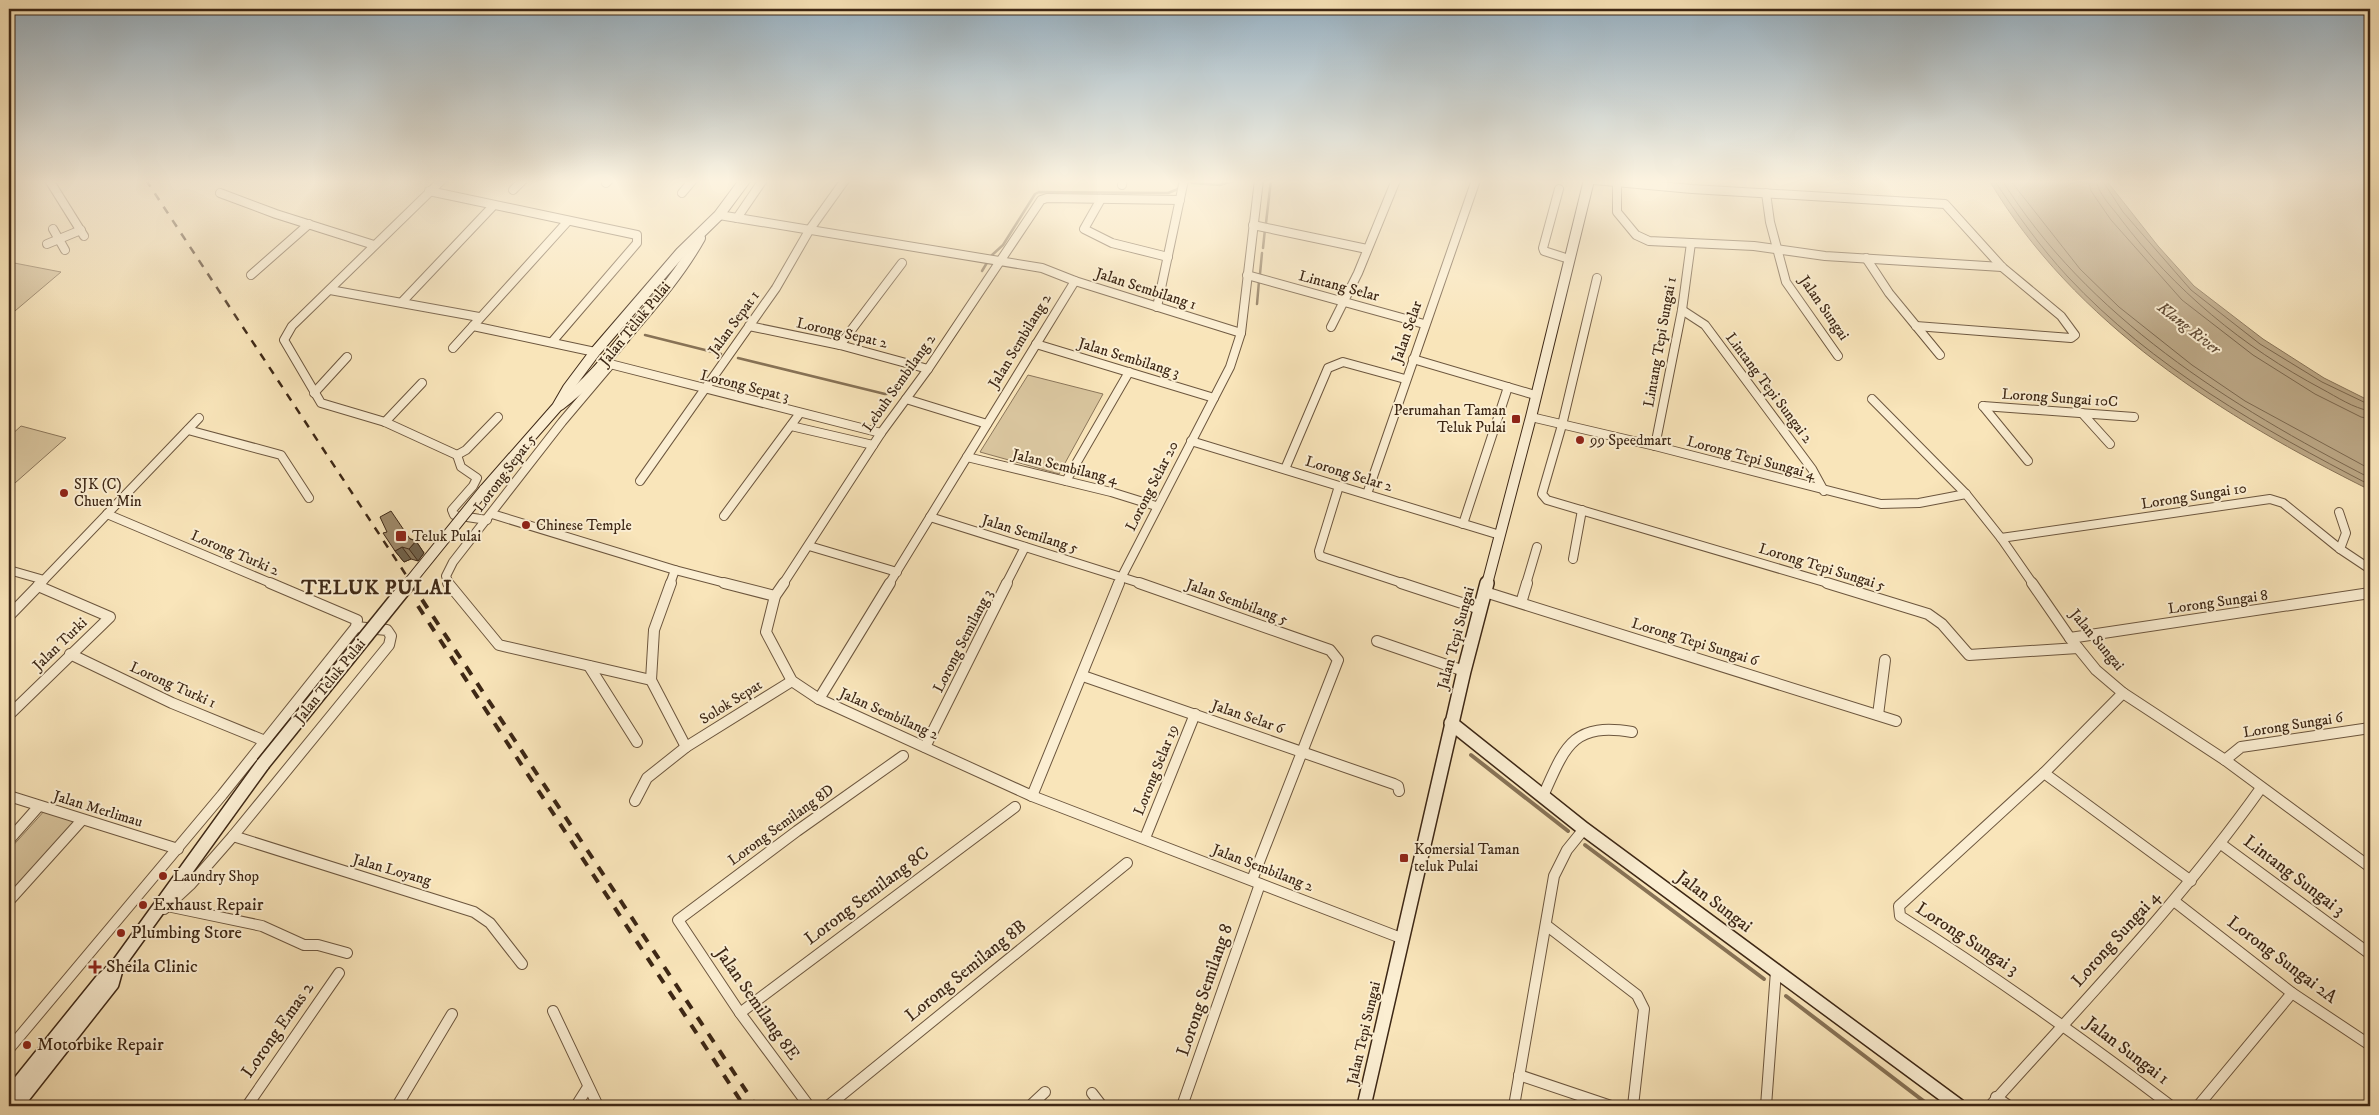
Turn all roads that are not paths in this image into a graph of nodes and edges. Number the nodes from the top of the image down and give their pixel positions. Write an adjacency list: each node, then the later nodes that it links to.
1 (55, 232): 25 (street)
2 (81, 232): 25 (street)
3 (299, 232): 38 (street)
4 (333, 232): 28 (street)
5 (387, 232): 28 (street)
6 (468, 232): 44 (street)
7 (558, 232): 48 (street)
8 (623, 232): 24 (street)
9 (703, 232): 42 (main road, Jalan Teluk Pulai); 54 (main road, Jalan Teluk Pulai)
10 (808, 232): 51 (street, Jalan Sepat 1)
11 (829, 232): 35 (street, Jalan Sembilang 1)
12 (1020, 232): 35 (street, Lebuh Sembilang 2)
13 (1087, 232): 32 (street)
14 (1173, 232): 32 (street)
15 (1252, 232): 39 (street, Lorong Selar 20)
16 (1286, 232): 29 (street)
17 (1374, 232): 29 (street)
18 (1457, 232): 49 (street, Jalan Selar)
19 (1547, 232): 33 (street)
20 (1576, 232): 33 (main road, Jalan Tepi Sungai)
21 (1634, 232): 26 (street)
22 (1773, 232): 31 (street)
23 (1970, 232): 37 (street)
24 (638, 235): 56 (street)
25 (59, 239): 27 (street); 30 (street)
26 (1691, 243): 31 (street); 47 (street, Lintang Tepi Sungai 1)
27 (47, 244)
28 (374, 245): 43 (street)
29 (1367, 249): 45 (street)
30 (65, 250)
31 (1776, 250): 34 (street); 62 (street, Jalan Sungai)
32 (1168, 257): 46 (street)
33 (1569, 258): 73 (main road, Jalan Tepi Sungai)
34 (1866, 258): 37 (street); 52 (street)
35 (1001, 260): 41 (street, Jalan Sembilang 1); 66 (street, Lebuh Sembilang 2)
36 (902, 263): 58 (street)
37 (2002, 267): 52 (street)
38 (251, 275)
39 (1247, 275): 45 (street, Lintang Selar); 55 (street, Lorong Selar 20)
40 (1597, 278): 86 (street)
41 (1075, 281): 46 (street, Jalan Sembilang 1); 57 (street, Jalan Sembilang 2)
42 (668, 286): 54 (main road); 65 (main road, Jalan Teluk Pulai)
43 (330, 290): 44 (street); 72 (street)
44 (402, 302): 48 (street)
45 (1346, 302): 49 (street, Lintang Selar); 53 (street)
46 (1157, 307): 55 (street, Jalan Sembilang 1)
47 (1682, 310): 93 (street, Lintang Tepi Sungai 1); 101 (street, Lintang Tepi Sungai 2)
48 (479, 317): 50 (street)
49 (1424, 324): 64 (street, Jalan Selar)
50 (473, 326): 56 (street); 59 (street)
51 (749, 326): 58 (street, Lorong Sepat 2); 71 (street, Jalan Sepat 1)
52 (1916, 326): 61 (street)
53 (1331, 327)
54 (614, 330): 60 (main road, Jalan Teluk Pulai)
55 (1241, 333): 74 (street, Lorong Selar 20)
56 (552, 342): 60 (street)
57 (1036, 344): 67 (street, Jalan Sembilang 3); 85 (street, Jalan Sembilang 2)
58 (840, 345): 66 (street, Lorong Sepat 2)
59 (454, 348)
60 (595, 352): 77 (main road, Jalan Teluk Pulai)
61 (1940, 355)
62 (1838, 356)
63 (347, 357): 72 (street)
64 (1413, 359): 68 (street, Jalan Selar); 70 (street)
65 (607, 363): 71 (street, Lorong Sepat 3); 77 (main road, Jalan Teluk Pulai); 110 (street, Lorong Sepat 5)
66 (928, 368): 75 (street, Lebuh Sembilang 2)
67 (1129, 372): 74 (street, Jalan Sembilang 3); 99 (street)
68 (1405, 378): 97 (street); 102 (street, Jalan Selar)
69 (422, 384): 84 (street)
70 (1508, 386): 73 (street); 112 (street)
71 (703, 389): 78 (street, Lorong Sepat 3); 98 (street, Jalan Sepat 1)
72 (314, 392): 84 (street)
73 (1535, 395): 83 (main road, Jalan Tepi Sungai)
74 (1214, 398): 90 (street, Lorong Selar 20)
75 (906, 399): 85 (street); 89 (street, Lebuh Sembilang 2)
76 (1872, 399): 103 (street, Jalan Sungai)
77 (557, 407): 185 (main road, Jalan Teluk Pulai, bridge)
78 (800, 413): 87 (street); 89 (street, Lorong Sepat 3)
79 (2082, 413): 81 (street, Lorong Sungai 10C); 91 (street); 96 (street, Lorong Sungai 10C)
80 (498, 417): 94 (street)
81 (2134, 417)
82 (199, 418): 88 (street)
83 (1530, 418): 86 (street, Lorong Tepi Sungai 4); 113 (main road, Jalan Tepi Sungai)
84 (385, 422): 94 (street)
85 (987, 424): 95 (street, Jalan Sembilang 2)
86 (1562, 425): 93 (street, Lorong Tepi Sungai 4); 106 (street, Lorong Tepi Sungai 5)
87 (791, 426): 92 (street); 109 (street)
88 (188, 430): 104 (street); 108 (street)
89 (881, 433): 92 (street, Lebuh Sembilang 2)
90 (1191, 441): 97 (street, Lorong Selar 2); 105 (street, Lorong Selar 20)
91 (2110, 444)
92 (873, 445): 115 (street, Lebuh Sembilang 2)
93 (1655, 446): 101 (street, Lorong Tepi Sungai 4)
94 (457, 456): 110 (street)
95 (967, 457): 99 (street, Jalan Sembilang 4); 111 (street, Jalan Sembilang 2)
96 (2028, 461)
97 (1285, 469): 100 (street, Lorong Selar 2)
98 (640, 481)
99 (1066, 481): 105 (street, Jalan Sembilang 4)
100 (1339, 486): 102 (street, Lorong Selar 2); 130 (street)
101 (1824, 491): 103 (street, Lorong Tepi Sungai 4)
102 (1367, 494): 112 (street, Lorong Selar 2)
103 (1966, 494): 114 (street, Jalan Sungai)
104 (309, 498)
105 (1156, 506): 124 (street, Lorong Selar 20)
106 (1582, 510): 119 (street); 135 (street, Lorong Tepi Sungai 5)
107 (2339, 512): 118 (street)
108 (107, 514): 125 (street); 132 (street, Lorong Turki 2)
109 (724, 516)
110 (490, 517): 122 (street); 139 (street, Lorong Sepat 5)
111 (930, 517): 116 (street, Jalan Semilang 5); 123 (street, Jalan Sembilang 2)
112 (1463, 524): 113 (street, Lorong Selar 2)
113 (1500, 535): 126 (main road, Jalan Tepi Sungai)
114 (2001, 538): 118 (street, Lorong Sungai 10); 133 (street, Jalan Sungai)
115 (809, 546): 123 (street); 128 (street, Lebuh Sembilang 2)
116 (1025, 547): 124 (street, Jalan Semilang 5); 156 (street, Lorong Semilang 3)
117 (1537, 547): 129 (street)
118 (2340, 549): 120 (street, Lorong Sungai 10)
119 (1573, 559)
120 (2370, 569)
121 (9, 570): 125 (street)
122 (674, 570): 128 (street); 142 (street)
123 (897, 572): 145 (street, Jalan Sembilang 2)
124 (1121, 577): 137 (street, Jalan Sembilang 5); 141 (street, Lorong Selar 20)
125 (41, 583): 131 (street); 136 (street, Jalan Turki)
126 (1485, 592): 129 (street, Lorong Tepi Sungai 6); 130 (main road, Jalan Tepi Sungai)
127 (2370, 593): 133 (street, Lorong Sungai 8)
128 (775, 596): 143 (street, Lebuh Sembilang 2)
129 (1521, 603): 148 (street, Lorong Tepi Sungai 6)
130 (1480, 609): 140 (main road, Jalan Tepi Sungai)
131 (9, 616)
132 (356, 627): 153 (street); 171 (street)
133 (2070, 638): 135 (street, Jalan Sungai)
134 (1377, 641): 140 (street)
135 (2078, 648): 144 (street, Jalan Sungai)
136 (70, 654): 147 (street, Jalan Turki); 153 (street, Lorong Turki 1)
137 (1338, 660): 157 (street, Lorong Semilang 8)
138 (1885, 660): 148 (street)
139 (589, 666): 142 (street, Lorong Sepat 5); 154 (street)
140 (1464, 671): 150 (main road, Jalan Tepi Sungai)
141 (1082, 676): 146 (street, Jalan Selar 6); 164 (street, Lorong Selar 20)
142 (651, 680): 155 (street)
143 (792, 681): 145 (street, Lebuh Sembilang 2); 155 (street, Solok Sepat)
144 (2123, 694): 159 (street, Jalan Sungai); 160 (street, Lorong Sungai 3)
145 (819, 699): 156 (street, Jalan Sembilang 2)
146 (1195, 714): 157 (street, Jalan Selar 6); 172 (street, Lorong Selar 19)
147 (9, 715)
148 (1878, 715): 149 (street, Lorong Tepi Sungai 6)
149 (1896, 721)
150 (1451, 723): 165 (main road, Jalan Sungai); 186 (main road, Jalan Tepi Sungai)
151 (2370, 728): 159 (street, Lorong Sungai 6)
152 (1632, 732): 165 (street)
153 (265, 741): 175 (street)
154 (637, 742)
155 (686, 747): 166 (street, Solok Sepat)
156 (925, 747): 164 (street, Jalan Sembilang 2)
157 (1302, 752): 162 (street, Jalan Selar 6); 179 (street, Lorong Semilang 8)
158 (903, 756): 183 (street, Lorong Semilang 8D)
159 (2226, 760): 161 (street, Jalan Sungai)
160 (2044, 773): 178 (street); 197 (street, Lorong Sungai 3)
161 (2261, 788): 174 (street, Lorong Sungai 4); 177 (street, Jalan Sungai)
162 (1399, 791)
163 (9, 796): 167 (street, Jalan Merlimau)
164 (1032, 796): 172 (street, Jalan Sembilang 2)
165 (1543, 796): 170 (main road, Jalan Sungai)
166 (635, 801)
167 (39, 806): 169 (street, Jalan Merlimau); 173 (street)
168 (1015, 807): 195 (street, Lorong Semilang 8C)
169 (82, 820): 175 (street, Jalan Merlimau); 180 (street)
170 (1584, 829): 184 (street); 191 (main road, Jalan Sungai)
171 (233, 836): 182 (street); 189 (street, Jalan Loyang)
172 (1145, 838): 179 (street, Jalan Sembilang 2)
173 (9, 840)
174 (2222, 844): 178 (street, Lorong Sungai 4); 188 (street, Lintang Sungai 3)
175 (178, 848): 199 (street)
176 (1127, 863): 214 (street, Lorong Semilang 8B)
177 (2370, 867)
178 (2191, 880): 181 (street, Lorong Sungai 4)
179 (1256, 882): 186 (street, Jalan Sembilang 2); 217 (street, Lorong Semilang 8)
180 (9, 901)
181 (2174, 901): 193 (street, Lorong Sungai 2A); 197 (street, Lorong Sungai 4)
182 (167, 906): 185 (street); 187 (street)
183 (678, 920): 195 (street, Jalan Semilang 8E)
184 (1546, 925): 201 (street); 221 (street)
185 (146, 926): 190 (main road, Jalan Teluk Pulai)
186 (1401, 938): 218 (main road, Jalan Tepi Sungai)
187 (347, 953)
188 (2370, 954)
189 (522, 964)
190 (117, 966): 200 (main road, Jalan Teluk Pulai); 208 (main road, Jalan Teluk Pulai)
191 (1776, 971): 222 (street); 223 (main road, Jalan Sungai)
192 (339, 973): 209 (street, Lorong Emas 2)
193 (2292, 993): 198 (street, Lorong Sungai 2A); 226 (street)
194 (553, 1011): 203 (street)
195 (740, 1013): 213 (street, Jalan Semilang 8E)
196 (452, 1014): 210 (street)
197 (2062, 1024): 207 (street, Lorong Sungai 4); 225 (street, Jalan Sungai 1)
198 (2370, 1045)
199 (9, 1049)
200 (31, 1066): 202 (main road); 206 (main road, Jalan Teluk Pulai)
201 (1520, 1075): 219 (street); 220 (street)
202 (9, 1087)
203 (588, 1087): 211 (street); 212 (street)
204 (1045, 1092): 215 (street)
205 (1092, 1093): 216 (street)
206 (9, 1095)
207 (1993, 1102): 224 (street)
208 (16, 1106)
209 (247, 1106)
210 (398, 1106)
211 (576, 1106)
212 (598, 1106)
213 (809, 1106)
214 (828, 1106)
215 (1030, 1106)
216 (1102, 1106)
217 (1182, 1106)
218 (1364, 1106)
219 (1514, 1106)
220 (1610, 1106)
221 (1633, 1106)
222 (1766, 1106)
223 (1959, 1106)
224 (2008, 1106)
225 (2171, 1106)
226 (2198, 1106)

